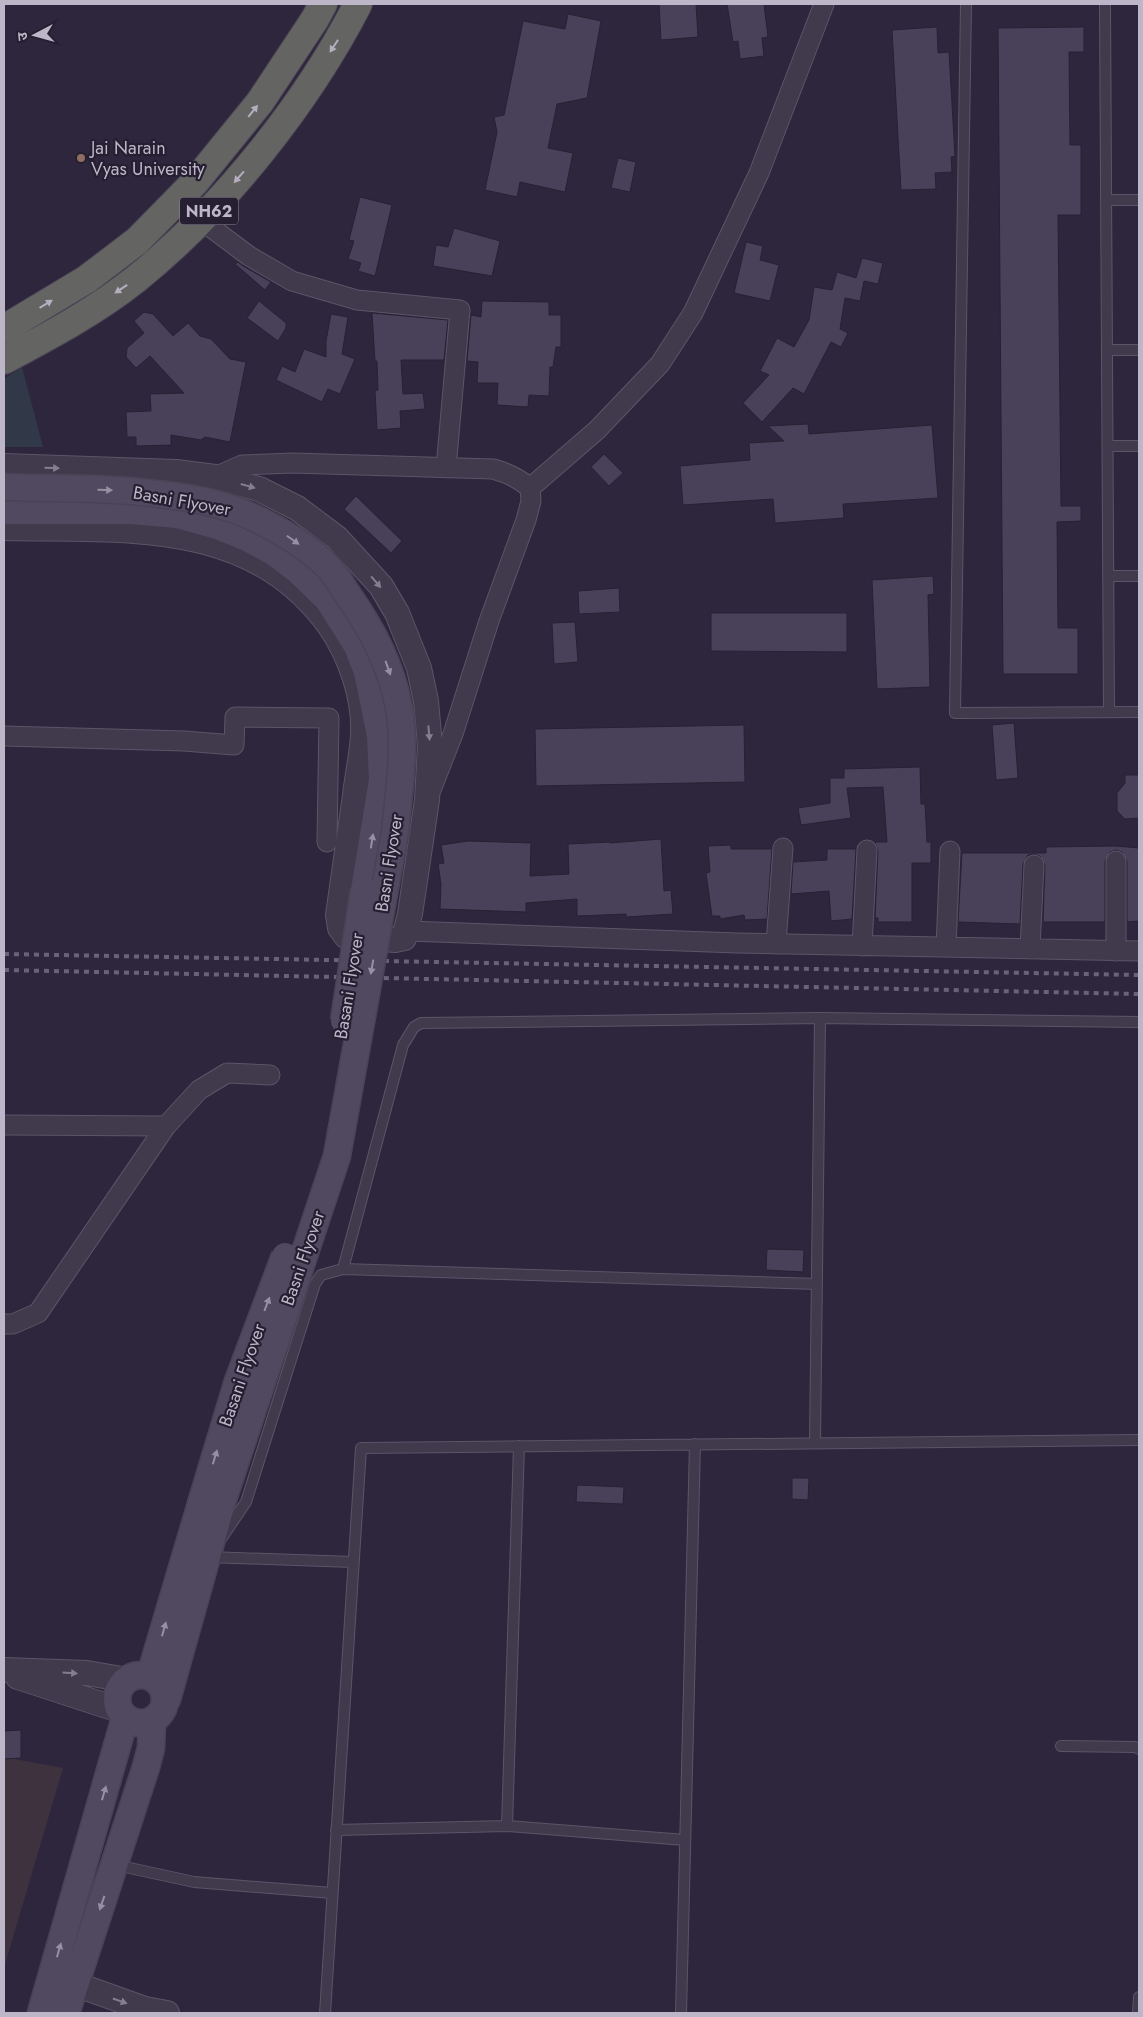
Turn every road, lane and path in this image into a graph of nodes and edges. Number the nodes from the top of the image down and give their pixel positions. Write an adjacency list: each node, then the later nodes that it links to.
1 (323, 4): 9 (highway, NH62, one-way to 1)
2 (358, 4): 8 (highway, NH62, one-way to 8)
3 (824, 4): 19 (street)
4 (966, 4): 24 (lane)
5 (1105, 4): 6 (lane)
6 (1106, 200): 7 (lane); 10 (lane)
7 (1139, 200)
8 (201, 220): 12 (highway, NH62, one-way to 12); 16 (street)
9 (4, 328)
10 (1107, 350): 11 (lane); 13 (lane)
11 (1139, 350)
12 (4, 360)
13 (1108, 446): 14 (lane); 22 (lane)
14 (1139, 446)
15 (4, 466): 17 (street, one-way to 17)
16 (446, 468): 17 (street); 19 (street)
17 (215, 477): 27 (street, one-way to 27)
18 (4, 487): 53 (main road, Basni Flyover, one-way to 53, bridge)
19 (530, 488): 27 (street)
20 (4, 512): 53 (main road, Basani Flyover, one-way to 20, bridge)
21 (4, 528): 34 (street)
22 (1108, 576): 23 (lane); 24 (lane)
23 (1139, 576)
24 (1109, 712): 25 (lane)
25 (1139, 712)
26 (4, 736): 28 (street)
27 (427, 800): 34 (street)
28 (326, 842)
29 (783, 848): 35 (street)
30 (867, 850): 36 (street)
31 (950, 851): 37 (street)
32 (1116, 861): 39 (street)
33 (1034, 865): 38 (street)
34 (408, 931): 35 (street)
35 (776, 944): 36 (street)
36 (862, 946): 37 (street)
37 (946, 948): 38 (street)
38 (1030, 949): 39 (street)
39 (1116, 951): 40 (street)
40 (1139, 952)
41 (820, 1018): 42 (lane); 46 (lane); 47 (lane)
42 (1139, 1022)
43 (270, 1075): 45 (street)
44 (4, 1125): 45 (street)
45 (166, 1126): 48 (street)
46 (343, 1269): 47 (lane); 54 (lane)
47 (817, 1284): 50 (lane)
48 (4, 1324)
49 (1139, 1440): 50 (lane)
50 (816, 1443): 51 (lane)
51 (695, 1444): 52 (lane); 64 (lane)
52 (519, 1446): 55 (lane); 62 (lane)
53 (212, 1502): 54 (main road, Basani Flyover); 56 (main road, one-way to 53)
54 (207, 1557): 55 (lane); 57 (main road, Basani Flyover)
55 (353, 1562): 63 (lane)
56 (138, 1678): 57 (main road); 58 (main road); 58 (street, one-way to 56)
57 (166, 1699): 59 (main road)
58 (122, 1714): 59 (main road); 67 (main road, one-way to 58)
59 (152, 1722): 65 (main road)
60 (1061, 1746): 61 (lane)
61 (1139, 1749)
62 (507, 1826): 63 (lane); 64 (lane)
63 (336, 1830): 66 (lane)
64 (685, 1840): 73 (lane)
65 (116, 1865): 66 (lane); 67 (main road, one-way to 67)
66 (332, 1893): 72 (lane)
67 (63, 1980): 69 (main road); 70 (main road); 71 (street, one-way to 71)
68 (1139, 1997): 74 (lane)
69 (41, 2013)
70 (66, 2013)
71 (166, 2013)
72 (324, 2013)
73 (681, 2013)
74 (1138, 2013)

